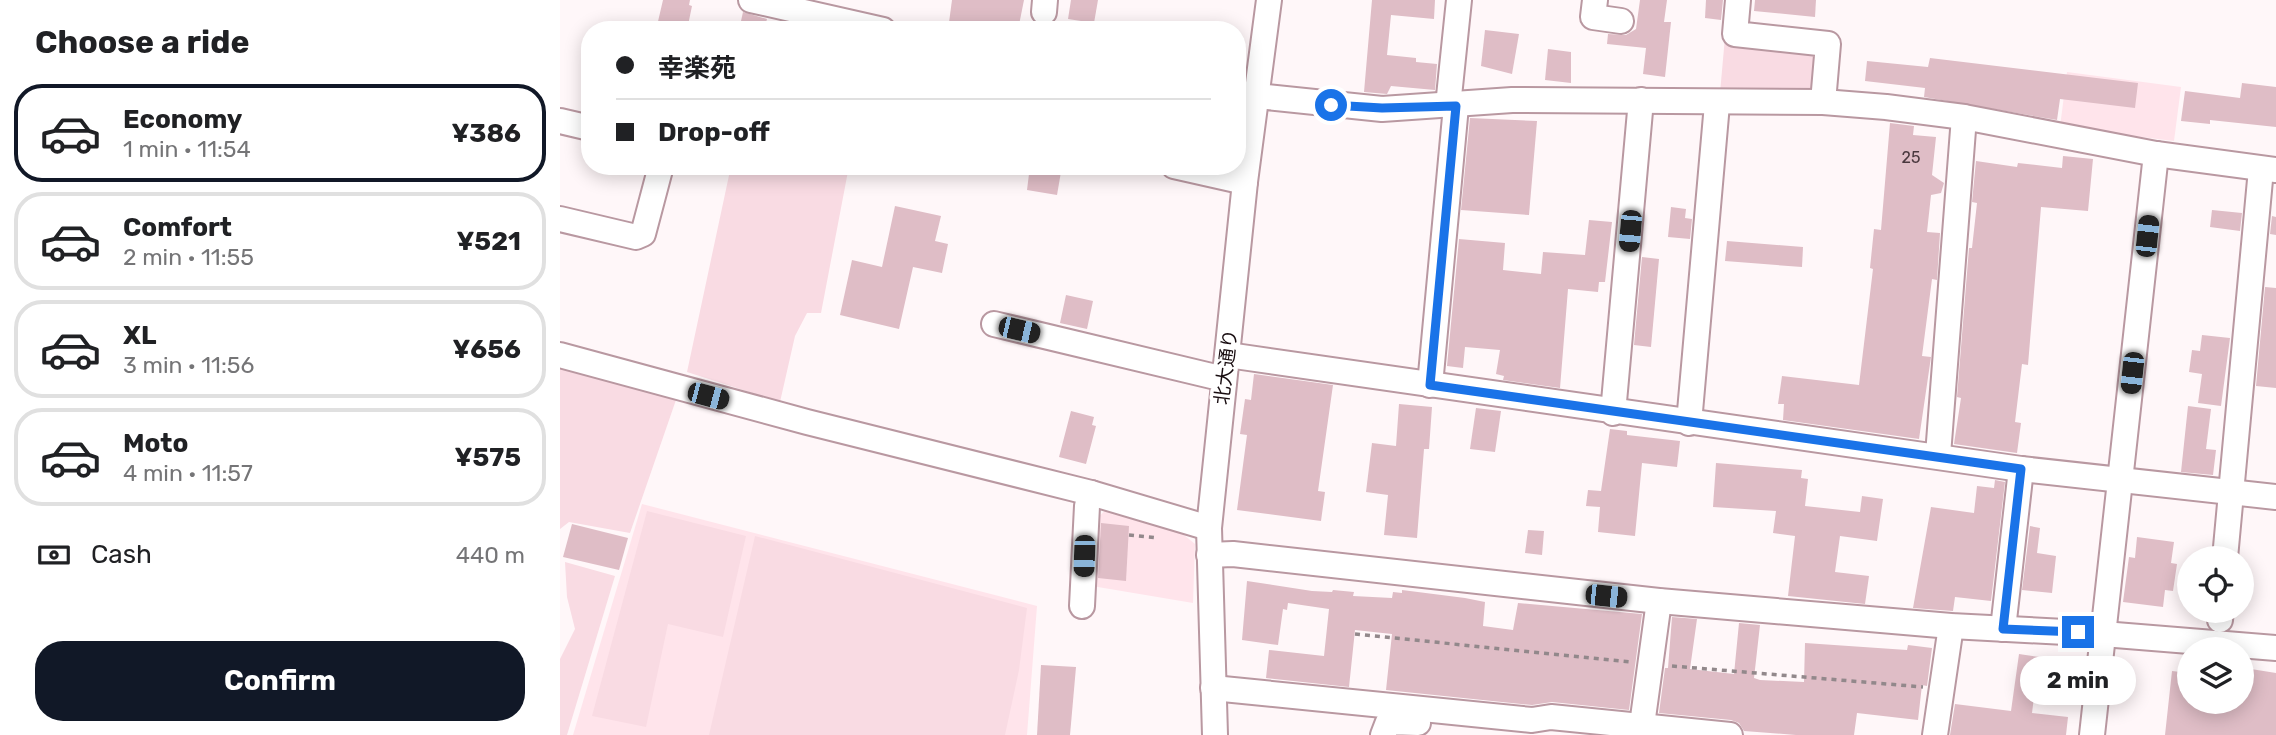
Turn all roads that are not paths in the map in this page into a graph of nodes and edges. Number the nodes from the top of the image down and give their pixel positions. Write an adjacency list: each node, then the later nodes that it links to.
1 (751, 0): 6 (street)
2 (1269, 0): 9 (street, 北大通り)
3 (1459, 0): 13 (street)
4 (1595, 0): 8 (street)
5 (1738, 0): 11 (street)
6 (780, 3): 7 (street)
7 (849, 21)
8 (1621, 21)
9 (1257, 96): 13 (street); 22 (street, 北大通り)
10 (1642, 100): 12 (street); 13 (street); 29 (street)
11 (1823, 102): 12 (street); 14 (street)
12 (1717, 104): 30 (street)
13 (1452, 106): 28 (street)
14 (1964, 117): 17 (street); 31 (street)
15 (560, 121): 16 (street)
16 (581, 126)
17 (2156, 154): 18 (street); 33 (street)
18 (2269, 170): 35 (street)
19 (659, 175): 24 (street)
20 (1214, 175): 23 (street)
21 (1246, 175): 23 (street, 北大通り)
22 (1246, 175)
23 (1245, 182): 27 (street, 北大通り)
24 (560, 219)
25 (994, 324): 27 (street)
26 (560, 355): 34 (street)
27 (1226, 367): 28 (street); 37 (street, 北大通り)
28 (1430, 385): 29 (street)
29 (1613, 413): 30 (street)
30 (1689, 423): 31 (street)
31 (1938, 455): 32 (street)
32 (2021, 469): 33 (street); 43 (street)
33 (2121, 482): 35 (street); 44 (street)
34 (1091, 494): 37 (street); 41 (street)
35 (2232, 494): 36 (street); 38 (street)
36 (2276, 498)
37 (1209, 528): 39 (street, 北大通り)
38 (2226, 546)
39 (1203, 567): 40 (street); 46 (street, 北大通り)
40 (1659, 601): 42 (street); 47 (street)
41 (1082, 606)
42 (1951, 626): 43 (street); 53 (street)
43 (2003, 629): 44 (street)
44 (2103, 634): 45 (street); 54 (street)
45 (2276, 649)
46 (1213, 688): 48 (street); 49 (street, 北大通り)
47 (1642, 725): 48 (street); 52 (street)
48 (1531, 728)
49 (1215, 735)
50 (1383, 735): 51 (street)
51 (1508, 735)
52 (1730, 735)
53 (1935, 735)
54 (2092, 735)

